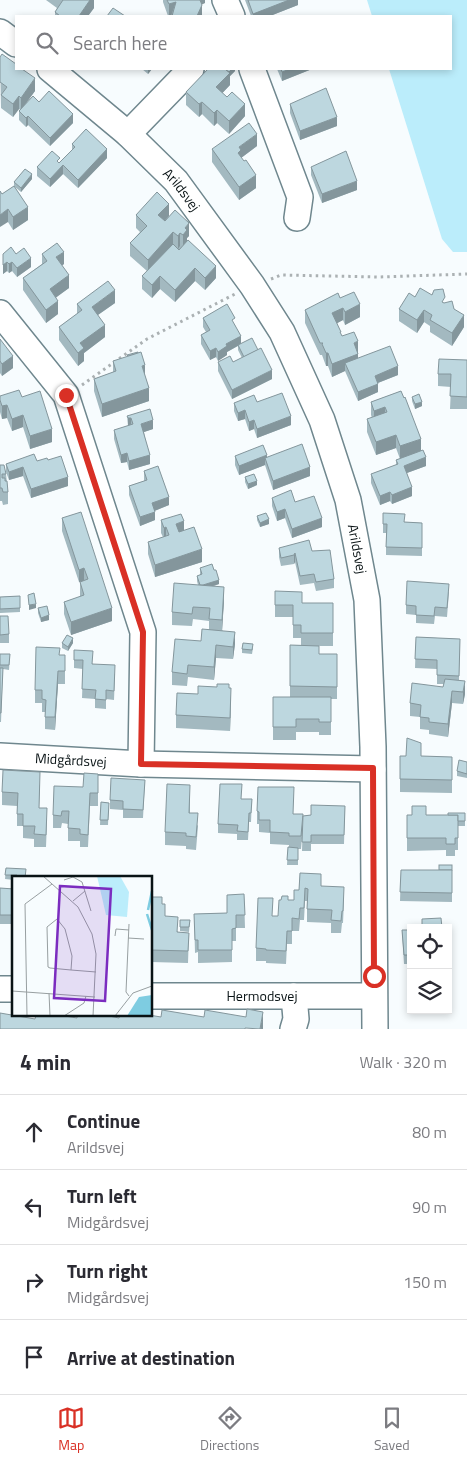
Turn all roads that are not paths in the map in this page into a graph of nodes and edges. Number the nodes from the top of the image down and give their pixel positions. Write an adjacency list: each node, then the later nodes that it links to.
1 (226, 0): 2 (street)
2 (232, 15)
3 (0, 32): 4 (street)
4 (15, 43)
5 (51, 70): 8 (street, Arildsvej)
6 (190, 70): 8 (street)
7 (252, 70): 9 (street)
8 (128, 134): 13 (street, Arildsvej)
9 (297, 218)
10 (0, 313): 12 (street)
11 (0, 756): 12 (street, Midgårdsvej)
12 (141, 764): 13 (street, Midgårdsvej)
13 (373, 768): 16 (street, Arildsvej)
14 (152, 996): 15 (street, Hermodsvej)
15 (294, 996): 16 (street, Hermodsvej); 17 (street)
16 (374, 996): 18 (street, Arildsvej)
17 (293, 1029)
18 (374, 1029)

